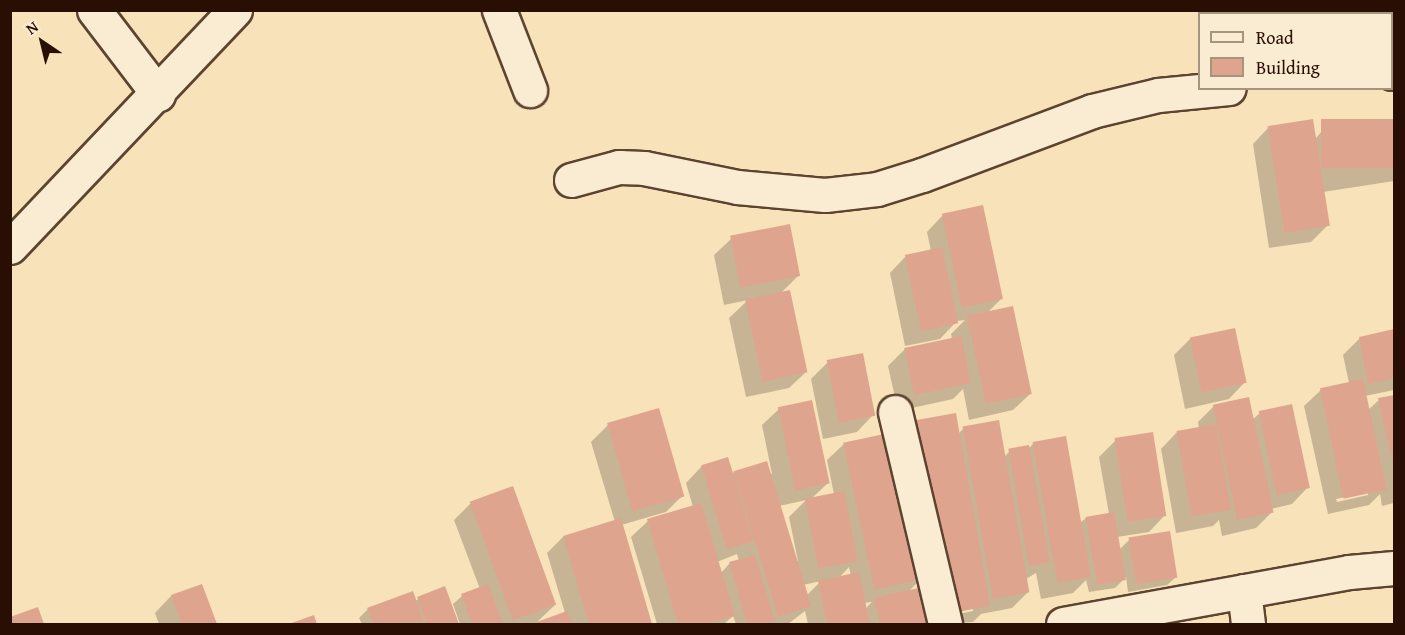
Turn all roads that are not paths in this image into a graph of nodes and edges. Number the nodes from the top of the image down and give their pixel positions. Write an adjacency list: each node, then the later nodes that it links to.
1 (94, 10): 6 (street)
2 (235, 10): 6 (street)
3 (499, 10): 4 (street)
4 (530, 90)
5 (1209, 90): 7 (street)
6 (158, 94): 8 (street)
7 (571, 180)
8 (10, 247)
9 (895, 412): 12 (street)
10 (1395, 568): 11 (street)
11 (1246, 608): 13 (street)
12 (945, 624)
13 (1063, 624)

